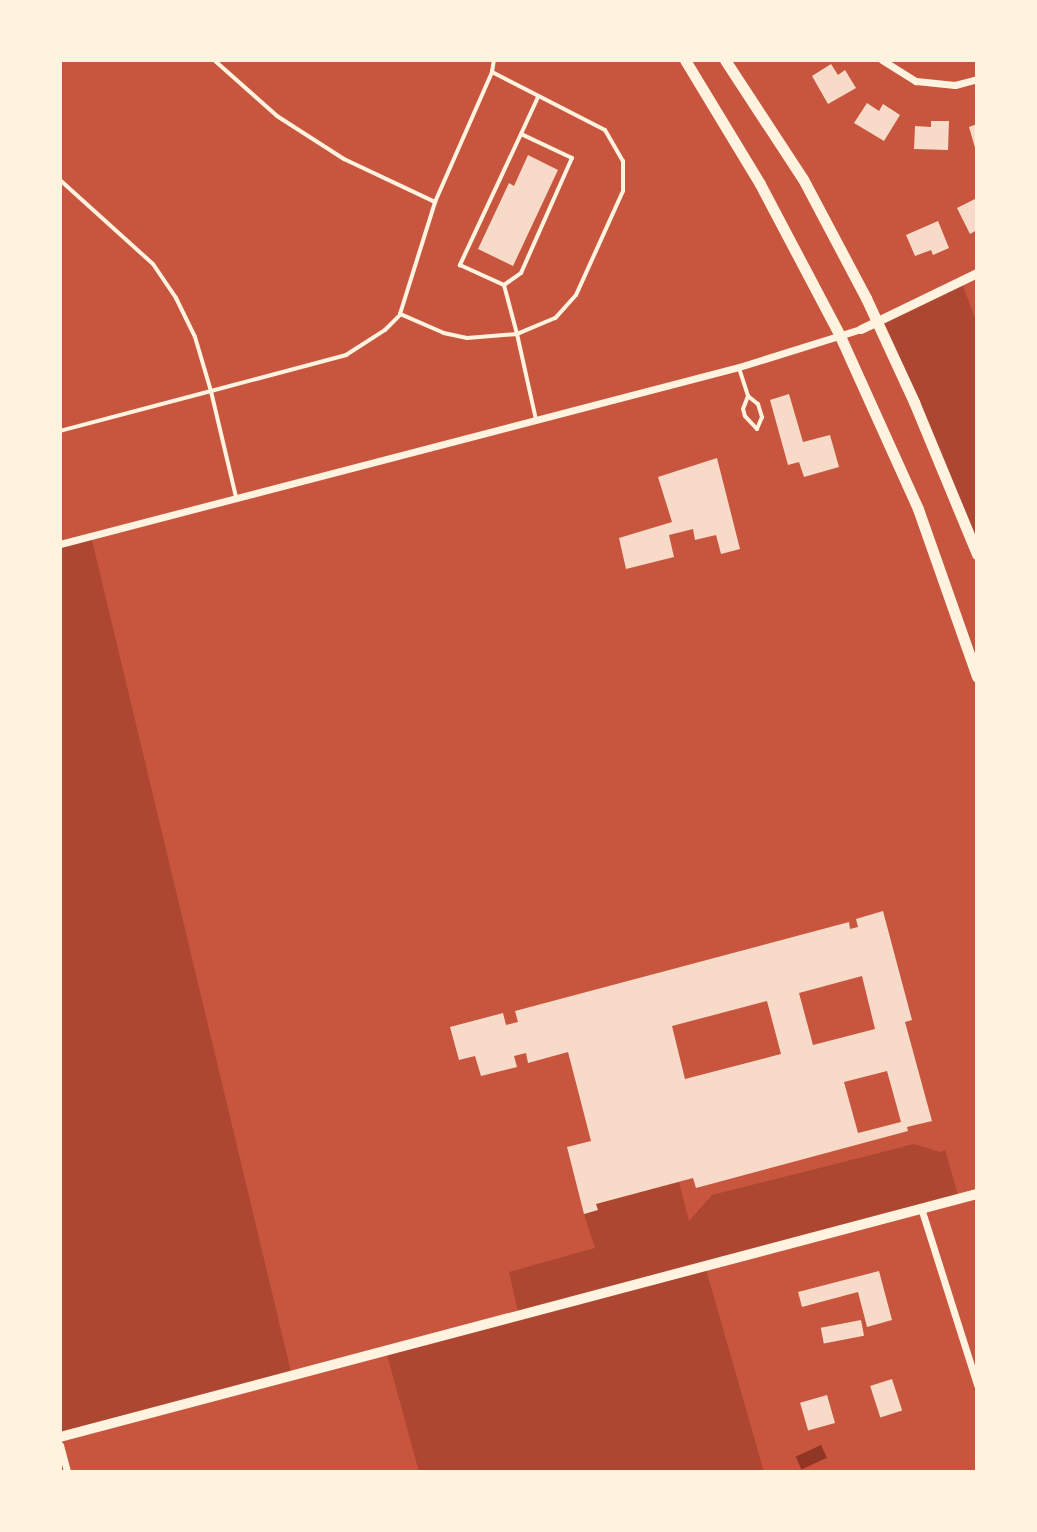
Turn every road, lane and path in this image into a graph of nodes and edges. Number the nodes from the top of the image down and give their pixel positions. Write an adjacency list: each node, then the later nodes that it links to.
1 (214, 60): 11 (lane)
2 (494, 60): 6 (lane)
3 (685, 60): 18 (main road)
4 (725, 60): 15 (main road)
5 (882, 60): 7 (street)
6 (492, 72): 8 (lane); 11 (lane)
7 (977, 79)
8 (538, 97): 9 (lane); 17 (lane)
9 (521, 134): 13 (lane); 13 (lane)
10 (61, 183): 20 (lane)
11 (435, 202): 14 (lane)
12 (977, 273): 15 (street)
13 (504, 285): 17 (lane)
14 (400, 315): 17 (lane); 20 (lane)
15 (878, 322): 16 (street); 26 (main road)
16 (861, 329): 18 (street)
17 (517, 334): 22 (lane)
18 (840, 336): 19 (street); 27 (main road)
19 (739, 367): 21 (lane); 22 (street)
20 (211, 391): 23 (lane); 24 (lane)
21 (748, 396): 21 (lane)
22 (536, 420): 24 (street)
23 (60, 431)
24 (237, 499): 25 (street)
25 (60, 544)
26 (977, 554)
27 (977, 677)
28 (977, 1194): 29 (main road)
29 (921, 1208): 30 (street); 31 (main road)
30 (977, 1385)
31 (60, 1437)
32 (60, 1445): 33 (street)
33 (67, 1472)

